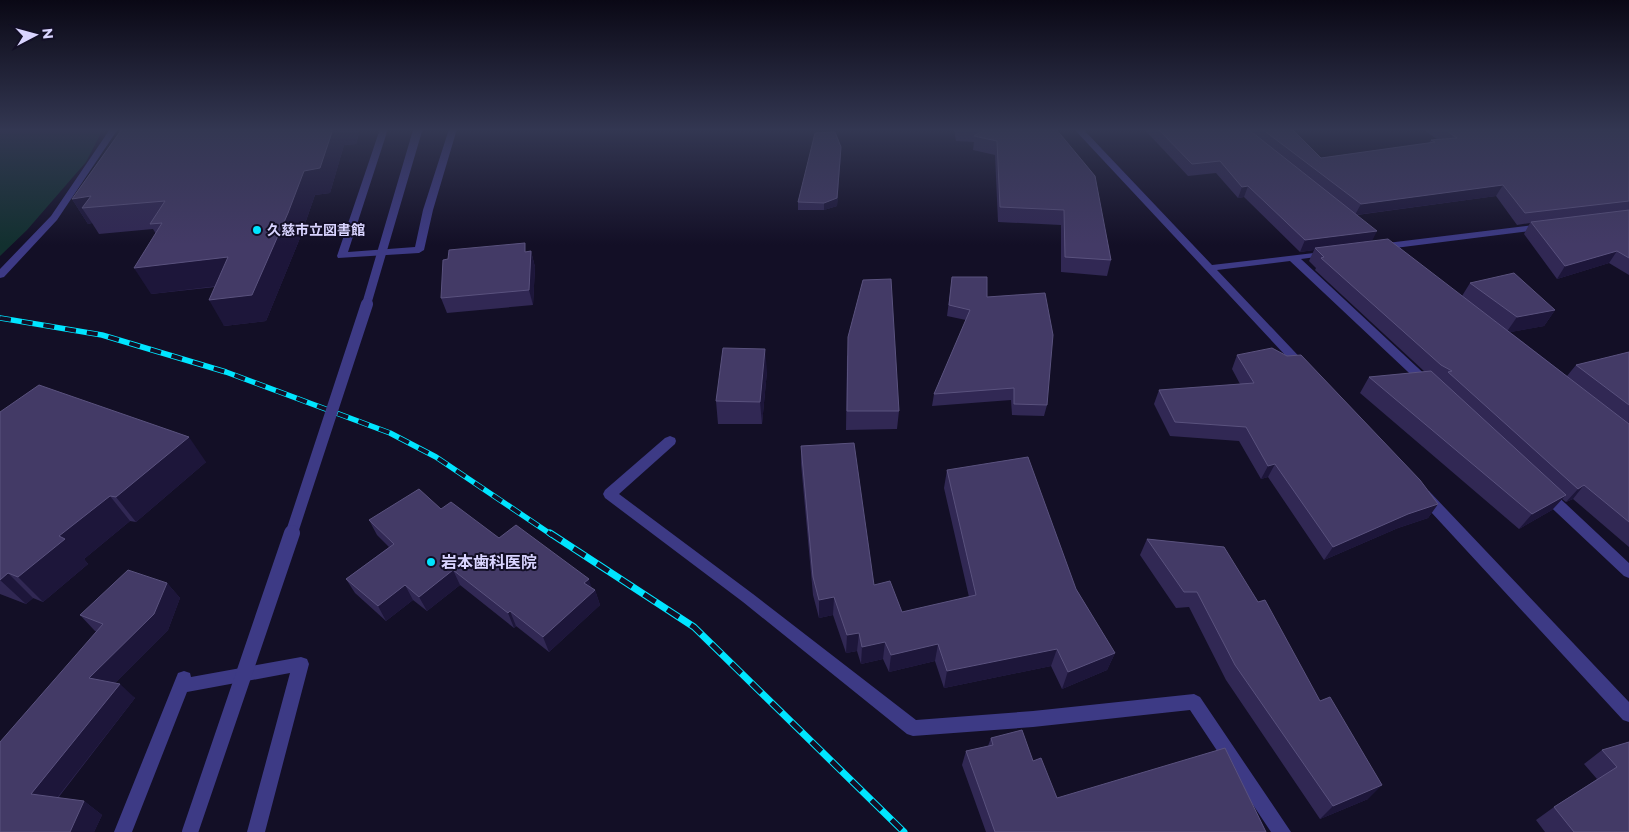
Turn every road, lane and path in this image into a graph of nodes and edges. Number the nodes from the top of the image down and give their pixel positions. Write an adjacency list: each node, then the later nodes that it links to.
1 (89, 168): 13 (street)
2 (371, 168): 4 (street)
3 (407, 168): 22 (street, bridge)
4 (441, 168)
5 (1115, 168): 12 (street)
6 (1553, 225): 7 (street)
7 (1380, 244): 8 (street); 11 (street)
8 (1365, 249)
9 (1338, 252): 10 (street)
10 (1293, 258): 12 (street); 15 (street)
11 (1399, 258)
12 (1210, 268): 14 (street)
13 (0, 275)
14 (1311, 376)
15 (1439, 394)
16 (670, 441): 24 (street)
17 (1534, 483): 19 (street)
18 (1413, 484): 20 (street)
19 (1629, 572)
20 (1629, 714)
21 (124, 832): 23 (street)
22 (190, 832)
23 (256, 832)
24 (1282, 832)

